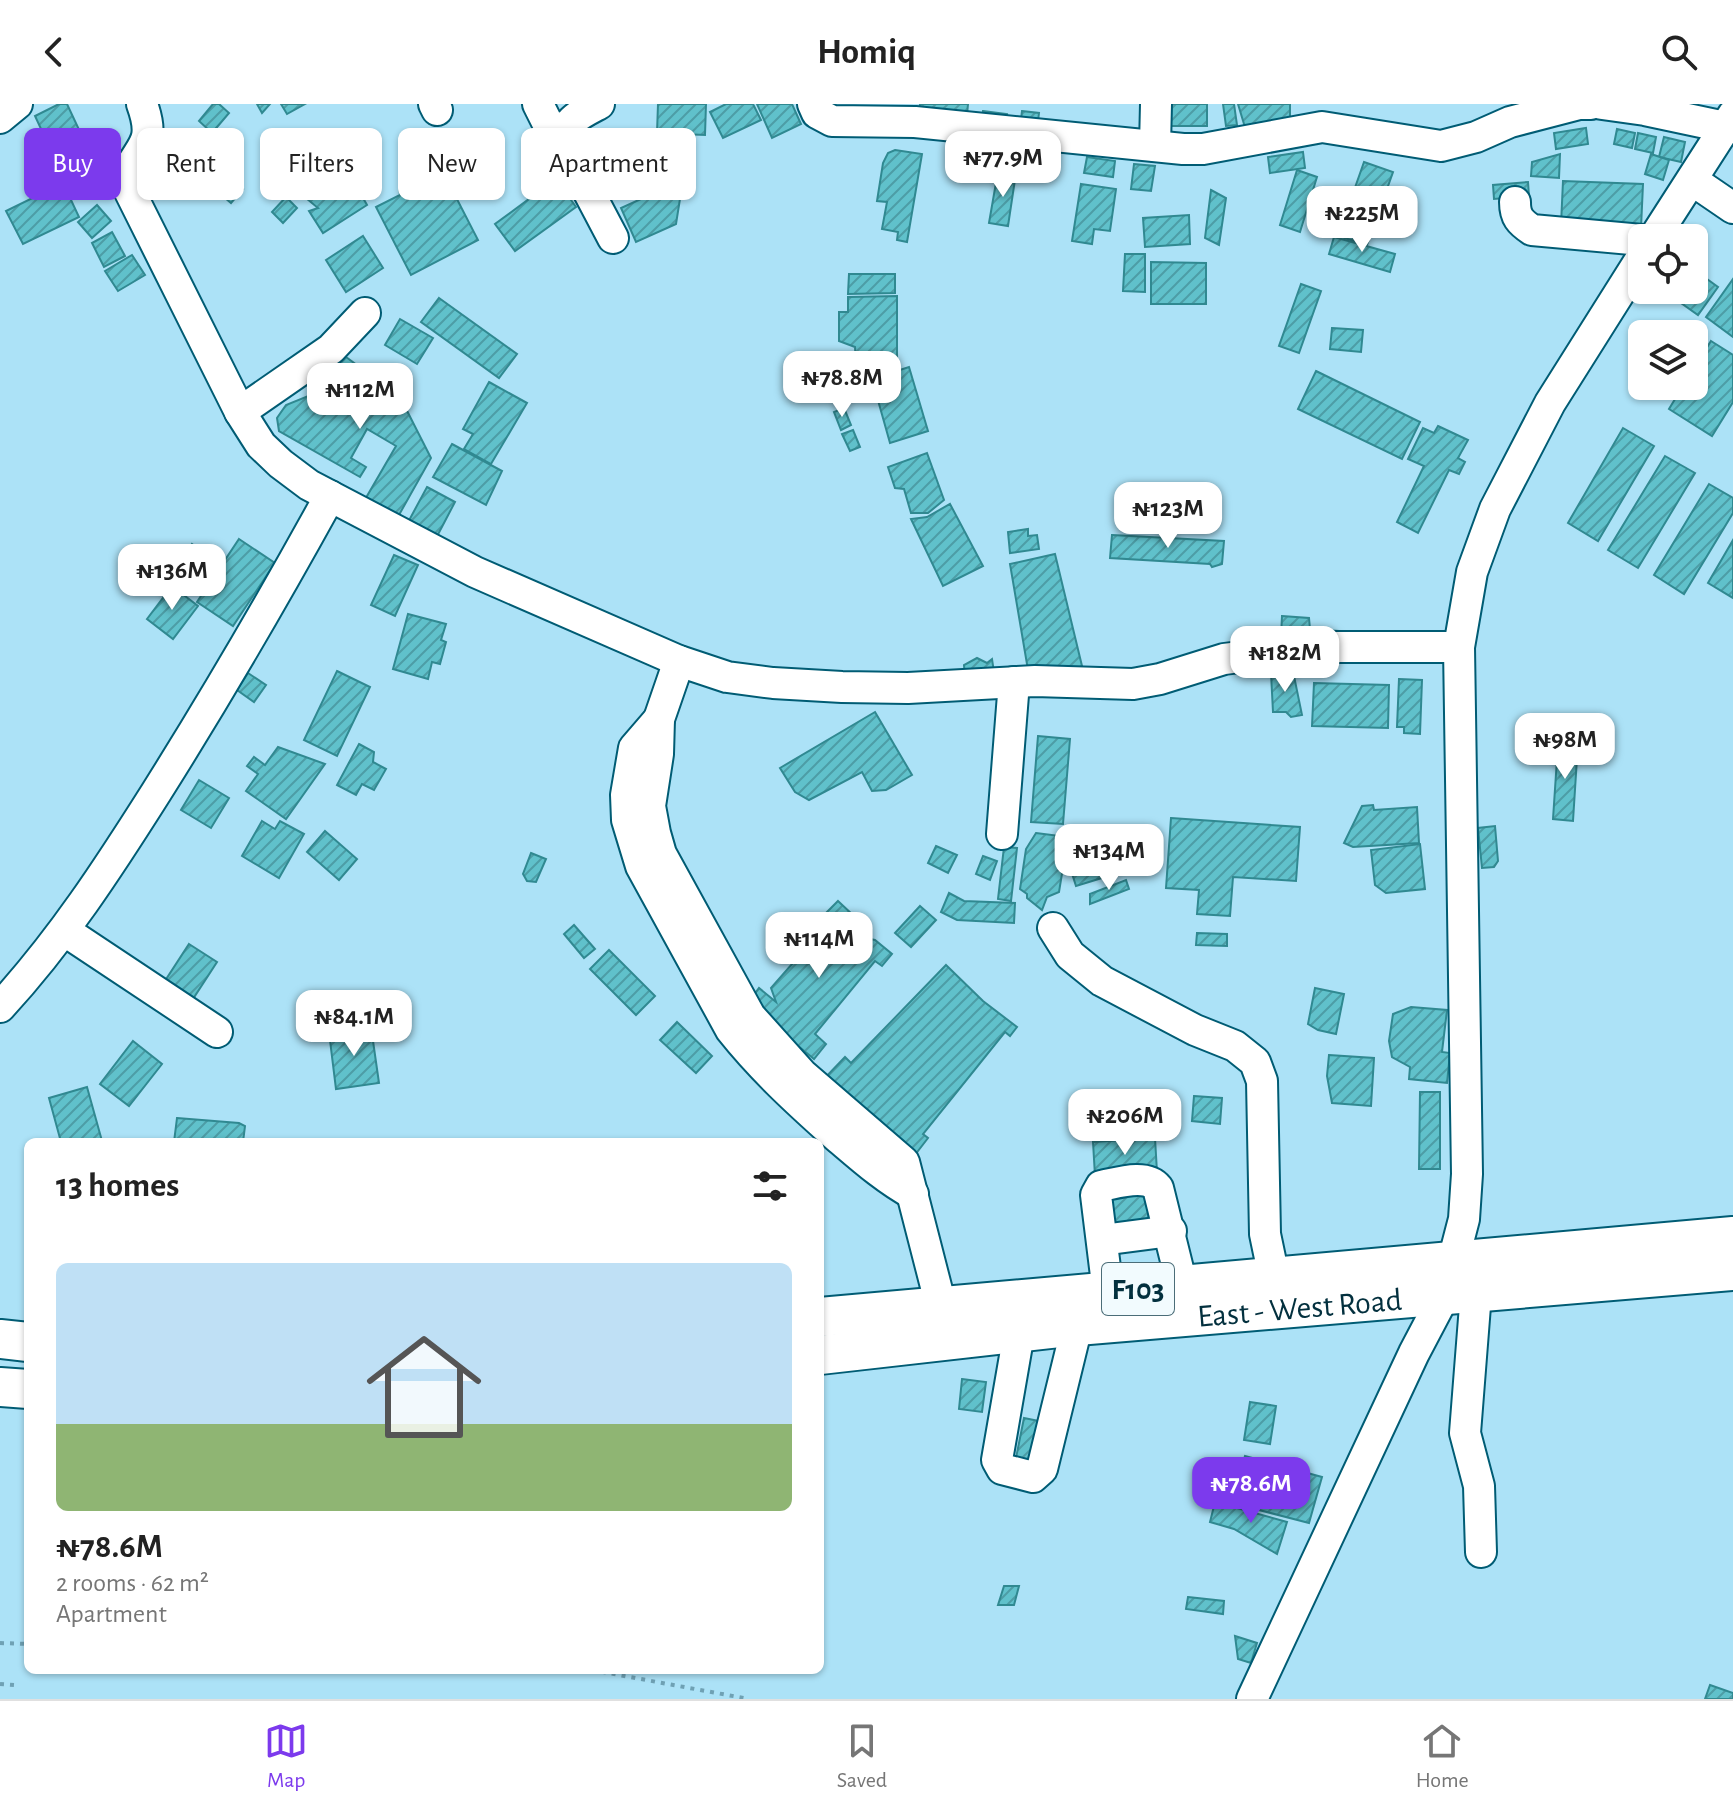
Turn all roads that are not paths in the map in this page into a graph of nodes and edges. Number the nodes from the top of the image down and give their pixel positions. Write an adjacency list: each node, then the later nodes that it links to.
1 (17, 104): 10 (street)
2 (142, 104): 24 (street)
3 (538, 104): 12 (street)
4 (599, 104): 13 (street)
5 (813, 104): 9 (street)
6 (1156, 104): 14 (street)
7 (1591, 104): 14 (street)
8 (1602, 104): 11 (street)
9 (916, 113): 14 (street)
10 (0, 118)
11 (1729, 121): 15 (street)
12 (556, 128)
13 (566, 128)
14 (1155, 146)
15 (1692, 180): 18 (street); 19 (street)
16 (593, 200): 20 (street)
17 (1515, 202): 21 (street)
18 (1733, 208)
19 (1663, 224)
20 (613, 238)
21 (1628, 239)
22 (1628, 279): 26 (street)
23 (365, 313): 24 (street)
24 (240, 412): 25 (street)
25 (330, 496): 27 (street); 31 (street)
26 (1459, 647): 28 (street); 39 (street)
27 (679, 661): 28 (street); 42 (street)
28 (1014, 682): 29 (street)
29 (1002, 834)
30 (1053, 928): 38 (street)
31 (65, 931): 32 (street); 33 (street)
32 (0, 1007)
33 (217, 1032)
34 (1171, 1231): 36 (street); 36 (street); 40 (street)
35 (1733, 1236): 39 (main road, East - West Road / F103)
36 (1102, 1240): 41 (street)
37 (1733, 1271): 39 (main road, East - West Road / F103)
38 (1274, 1277): 39 (main road, East - West Road / F103); 40 (main road, East - West Road / F103)
39 (1458, 1284): 44 (main road, East - West Road / F103); 51 (street); 52 (street)
40 (1182, 1285): 41 (main road, East - West Road / F103)
41 (1108, 1292): 42 (main road, East - West Road / F103)
42 (941, 1306): 43 (main road, East - West Road / F103)
43 (824, 1317)
44 (1077, 1326): 45 (main road, East - West Road / F103); 45 (street)
45 (1019, 1333): 48 (main road, East - West Road / F103)
46 (0, 1339): 47 (main road)
47 (24, 1342)
48 (824, 1355)
49 (0, 1387): 50 (main road)
50 (24, 1389)
51 (1481, 1552)
52 (1252, 1699)

